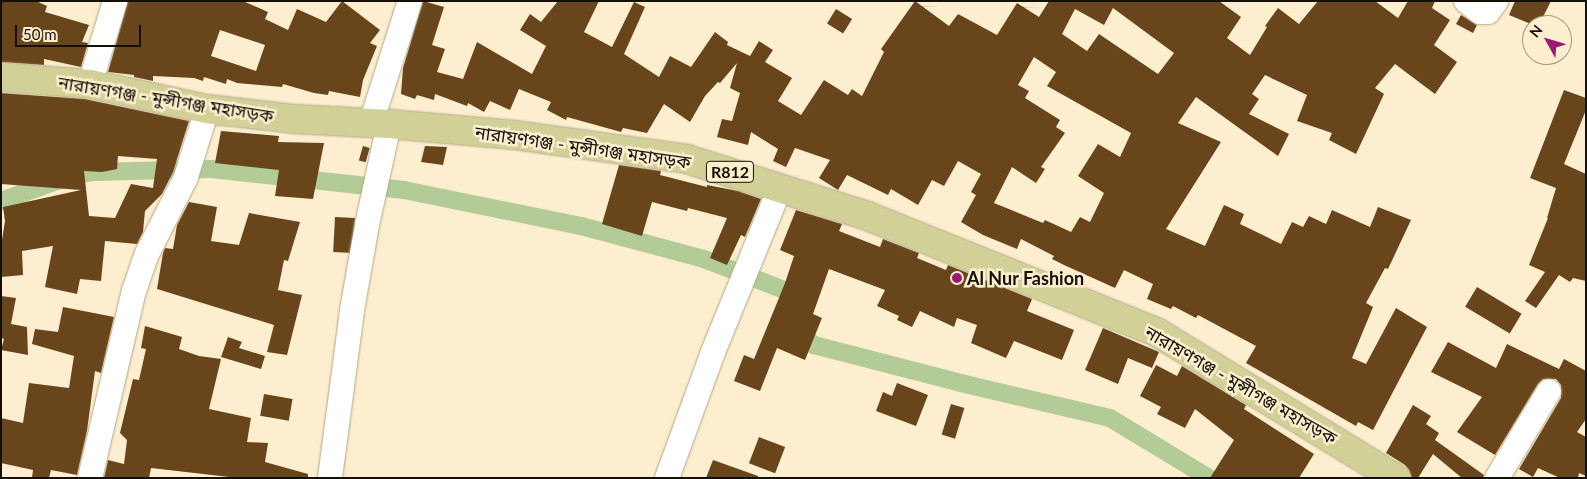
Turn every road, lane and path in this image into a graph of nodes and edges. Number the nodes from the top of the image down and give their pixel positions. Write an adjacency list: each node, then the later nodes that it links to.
1 (115, 1): 6 (street)
2 (410, 1): 8 (street)
3 (1466, 1): 4 (street)
4 (1496, 1)
5 (1, 77): 6 (main road, নারায়ণগঞ্জ - মুন্সীগঞ্জ মহাসড়ক / R812)
6 (90, 84): 7 (main road, নারায়ণগঞ্জ - মুন্সীগঞ্জ মহাসড়ক / R812)
7 (207, 109): 8 (main road, নারায়ণগঞ্জ - মুন্সীগঞ্জ মহাসড়ক / R812); 11 (street)
8 (380, 123): 9 (main road, নারায়ণগঞ্জ - মুন্সীগঞ্জ মহাসড়ক / R812); 12 (street)
9 (780, 188): 13 (street); 14 (main road, নারায়ণগঞ্জ - মুন্সীগঞ্জ মহাসড়ক / R812)
10 (1549, 391): 15 (street)
11 (90, 478)
12 (330, 478)
13 (668, 478)
14 (1396, 478)
15 (1496, 478)

